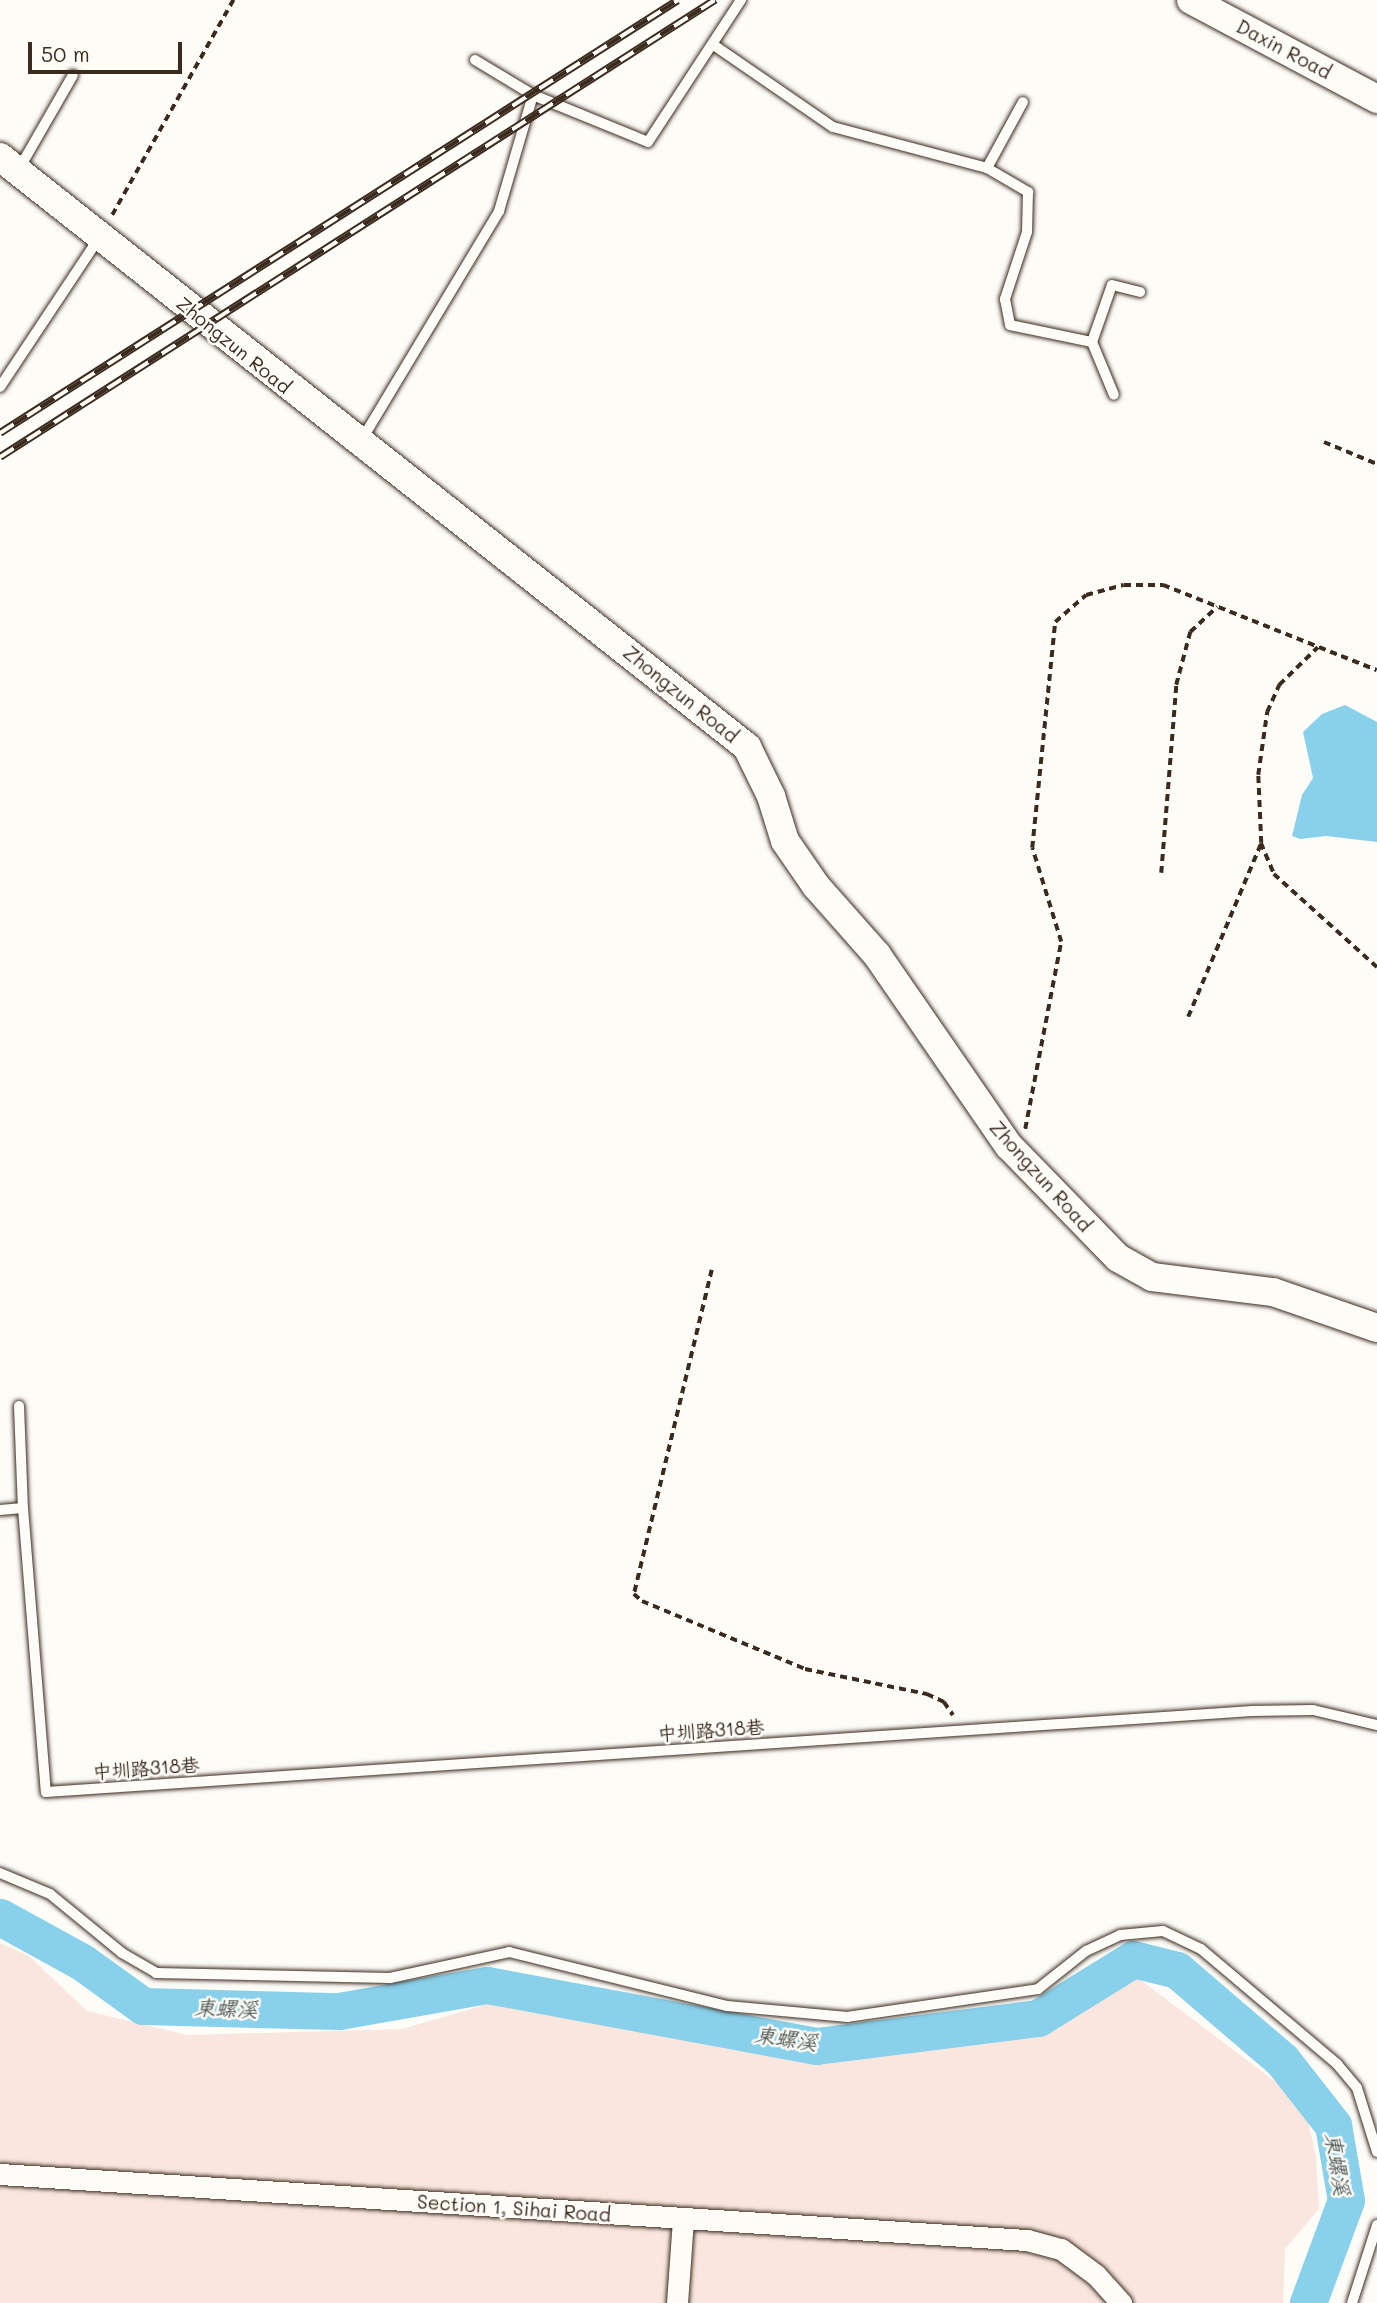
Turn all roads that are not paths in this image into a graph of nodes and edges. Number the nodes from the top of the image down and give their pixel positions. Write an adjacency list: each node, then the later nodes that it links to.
1 (741, 0): 3 (lane)
2 (1191, 0): 7 (street, Daxin Road)
3 (715, 46): 6 (lane); 10 (lane)
4 (475, 60): 6 (lane)
5 (74, 75): 9 (lane)
6 (533, 95): 16 (lane)
7 (1377, 99)
8 (1023, 102): 10 (lane)
9 (9, 164): 11 (street, Zhongzun Road)
10 (987, 168): 13 (lane)
11 (99, 238): 14 (lane); 16 (street, Zhongzun Road)
12 (1140, 292): 13 (lane)
13 (1092, 342): 15 (lane)
14 (0, 387)
15 (1114, 395)
16 (359, 445): 17 (street, Zhongzun Road)
17 (1377, 1328)
18 (19, 1406): 19 (lane)
19 (23, 1508): 20 (lane); 21 (lane, 中圳路318巷)
20 (0, 1510)
21 (1377, 1725)
22 (0, 1873): 23 (lane)
23 (1377, 2152)
24 (0, 2174): 25 (street, Section 1, Sihai Road)
25 (683, 2219): 27 (street); 28 (street, Section 1, Sihai Road)
26 (1377, 2225): 29 (lane)
27 (677, 2303)
28 (1121, 2303)
29 (1352, 2303)

